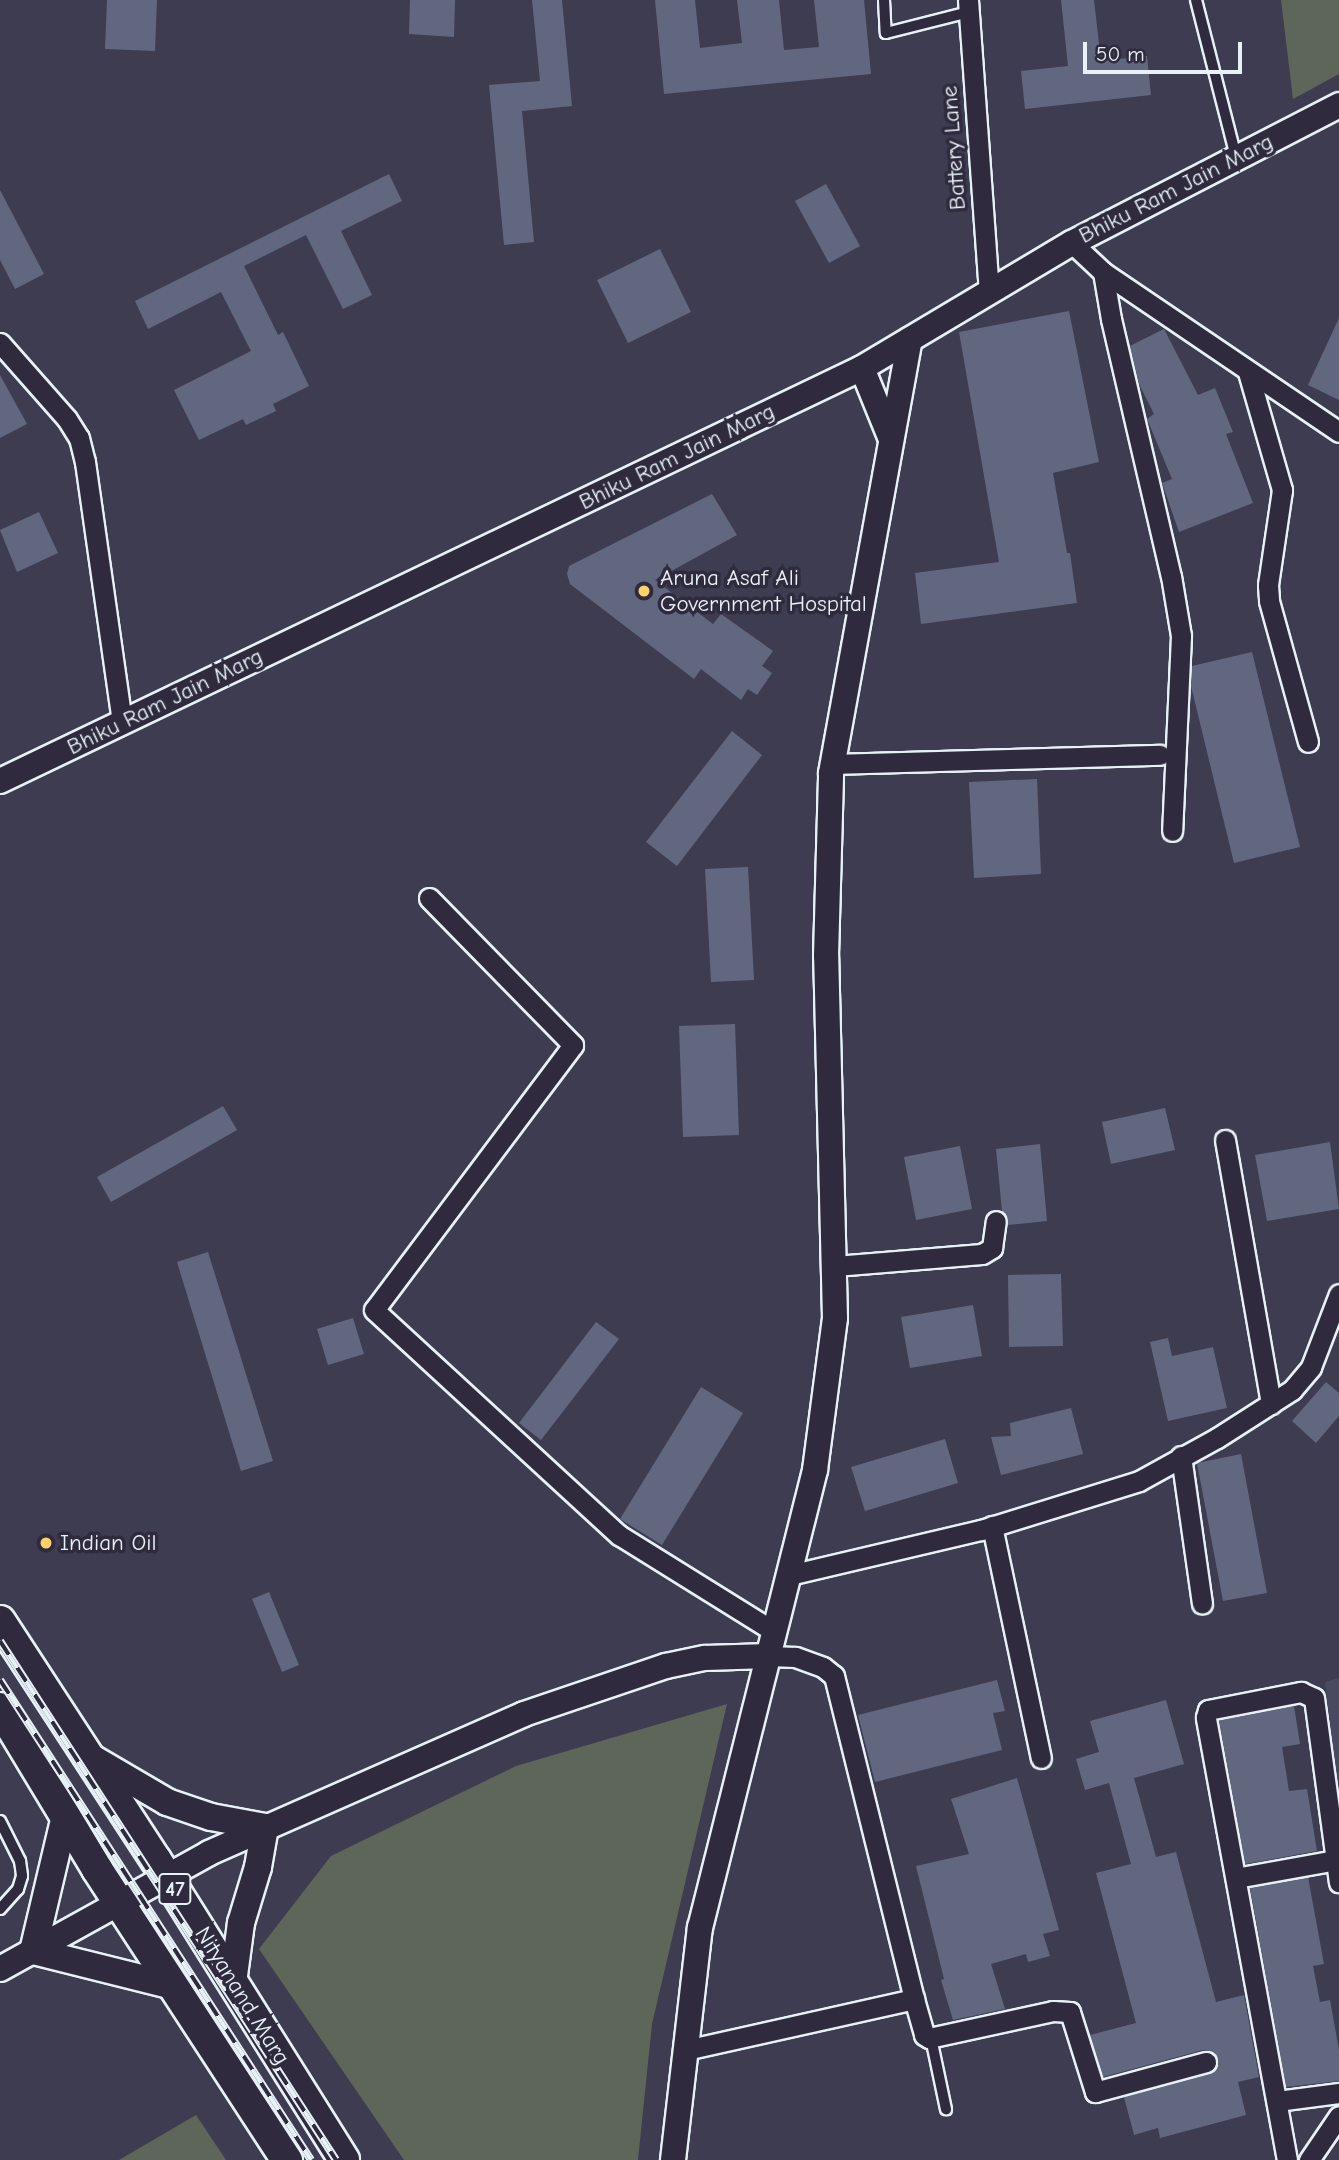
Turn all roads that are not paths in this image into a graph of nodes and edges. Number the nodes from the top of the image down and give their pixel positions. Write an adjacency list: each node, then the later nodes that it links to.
1 (884, 0): 3 (lane)
2 (1196, 0): 5 (lane)
3 (968, 6): 8 (street, Battery Lane)
4 (1338, 106): 5 (street, Bhiku Ram Jain Marg)
5 (1236, 158): 6 (street, Bhiku Ram Jain Marg)
6 (1072, 243): 7 (street); 8 (street, Bhiku Ram Jain Marg)
7 (1103, 272): 12 (street); 20 (street)
8 (989, 292): 9 (street, Bhiku Ram Jain Marg)
9 (910, 340): 11 (street, Bhiku Ram Jain Marg); 14 (street)
10 (0, 343): 15 (street)
11 (862, 368): 14 (street); 15 (street, Bhiku Ram Jain Marg)
12 (1248, 372): 13 (street); 16 (street)
13 (1339, 432)
14 (890, 437): 18 (street)
15 (122, 722): 19 (street, Bhiku Ram Jain Marg)
16 (1308, 742)
17 (1160, 755): 18 (street)
18 (832, 764): 24 (street)
19 (0, 781)
20 (1172, 831)
21 (429, 898): 32 (street)
22 (1225, 1140): 26 (street)
23 (996, 1221): 24 (street)
24 (835, 1266): 29 (street)
25 (1339, 1294): 26 (street)
26 (1272, 1404): 27 (street)
27 (1181, 1456): 28 (street); 30 (street)
28 (992, 1526): 29 (street); 35 (street)
29 (789, 1575): 32 (street)
30 (1202, 1604)
31 (0, 1621): 34 (main road, Nityanand Marg / 47)
32 (772, 1644): 38 (street); 49 (street); 51 (street)
33 (0, 1708): 36 (main road, 47)
34 (87, 1755): 38 (main road); 40 (main road, Nityanand Marg / 47)
35 (1041, 1758)
36 (65, 1816): 43 (main road, 47); 45 (main road)
37 (0, 1821): 44 (lane)
38 (265, 1827): 40 (street); 47 (main road)
39 (1336, 1860): 41 (street); 41 (street); 42 (street)
40 (166, 1875): 43 (street); 47 (main road, Nityanand Marg / 47)
41 (1236, 1878): 54 (street)
42 (1339, 1882)
43 (119, 1903): 45 (street); 48 (main road, 47)
44 (0, 1909)
45 (33, 1951): 46 (street); 48 (main road)
46 (0, 1969)
47 (233, 1983): 58 (main road, Nityanand Marg / 47)
48 (173, 1986): 57 (main road, 47)
49 (914, 1999): 50 (street); 51 (street)
50 (931, 2038): 52 (street); 55 (lane)
51 (686, 2050): 59 (street)
52 (1206, 2062)
53 (1339, 2093): 54 (street)
54 (1277, 2101): 60 (street)
55 (946, 2109)
56 (1339, 2116): 61 (street)
57 (286, 2160)
58 (344, 2160)
59 (673, 2160)
60 (1287, 2160)
61 (1309, 2160)

